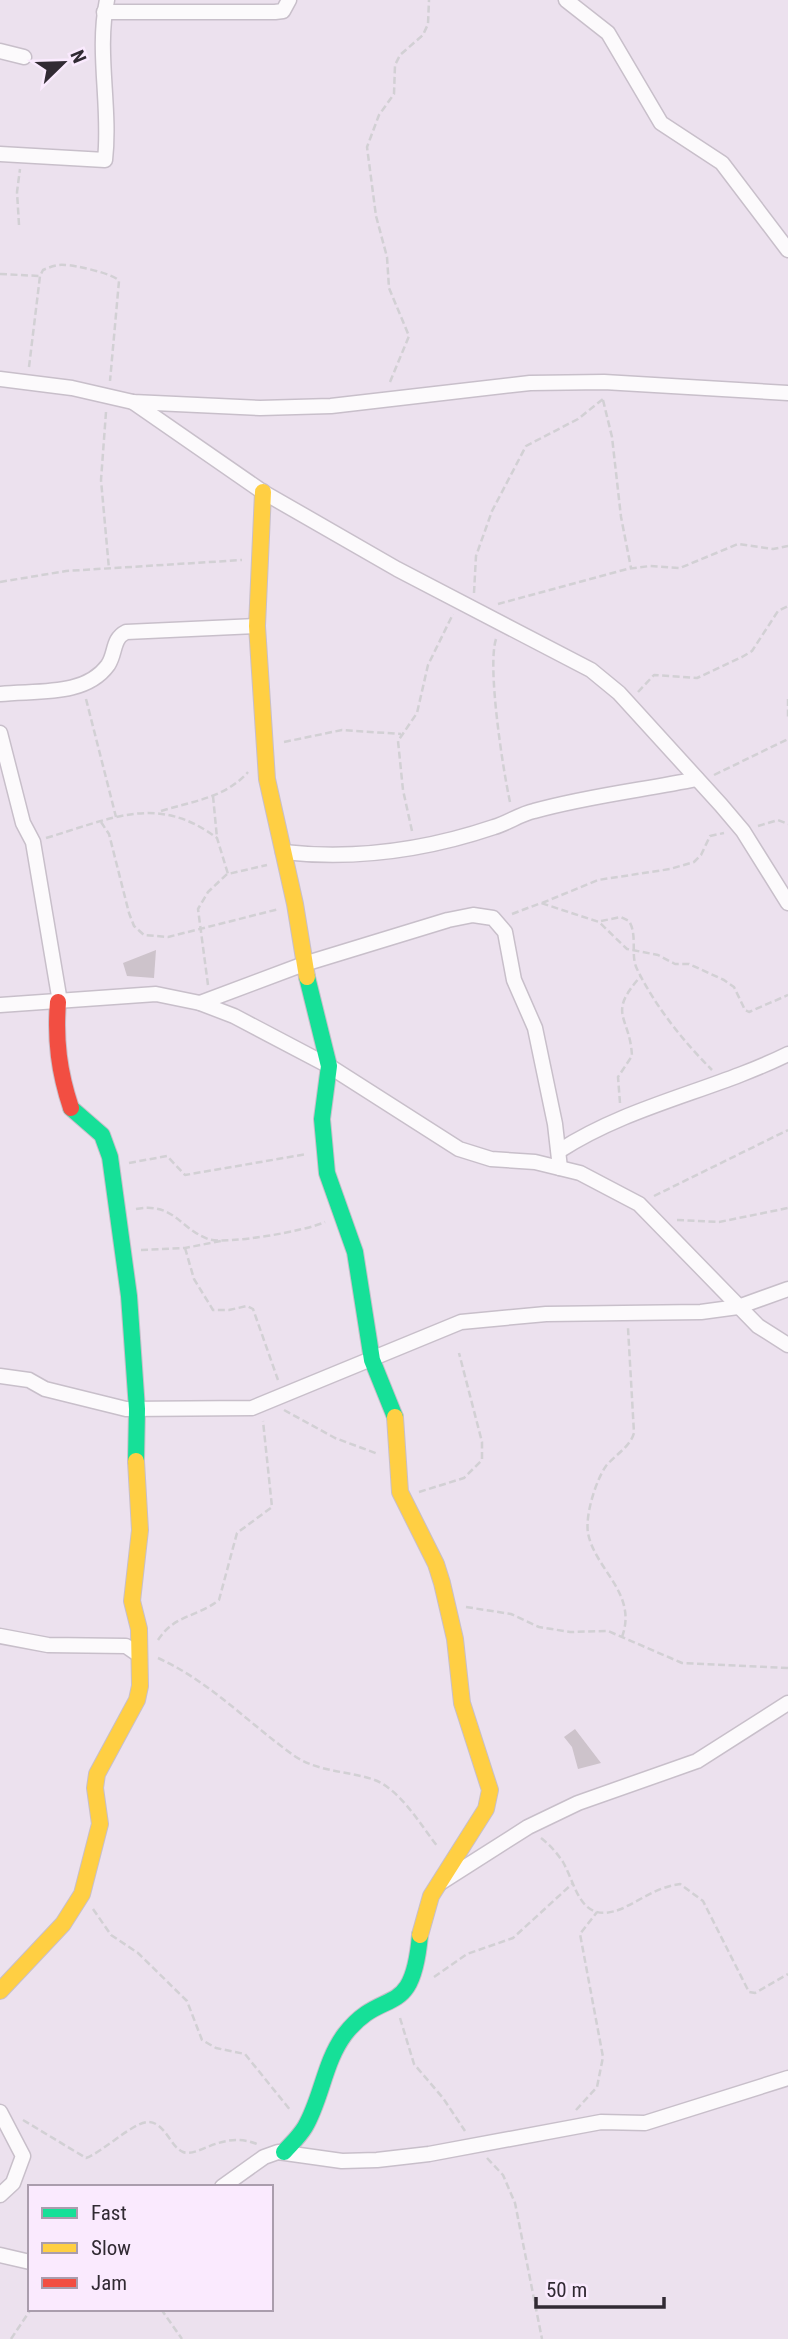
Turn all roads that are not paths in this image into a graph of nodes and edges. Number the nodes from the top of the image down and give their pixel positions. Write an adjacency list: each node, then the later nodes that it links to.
1 (289, 0): 3 (street)
2 (566, 0): 7 (street)
3 (106, 6): 6 (street)
4 (0, 51): 5 (street)
5 (24, 57)
6 (0, 154)
7 (788, 250)
8 (0, 379): 10 (street)
9 (788, 393): 10 (street)
10 (133, 402): 11 (street)
11 (263, 492): 12 (street); 15 (street)
12 (257, 626): 13 (street); 16 (street)
13 (0, 694)
14 (0, 733): 20 (street)
15 (697, 779): 16 (street); 17 (street)
16 (284, 856): 18 (street)
17 (788, 903)
18 (304, 964): 19 (street); 23 (street); 24 (street)
19 (205, 1000): 20 (street); 23 (street)
20 (59, 1002): 21 (street); 31 (street)
21 (0, 1005)
22 (788, 1054): 24 (street)
23 (329, 1066): 25 (street); 29 (street)
24 (559, 1151): 25 (street)
25 (560, 1168): 27 (street)
26 (788, 1289): 27 (street)
27 (738, 1307): 28 (street); 29 (street)
28 (788, 1345)
29 (372, 1360): 31 (street); 35 (street)
30 (0, 1376): 31 (street)
31 (137, 1409): 33 (street)
32 (0, 1636): 33 (street)
33 (135, 1648): 36 (street)
34 (788, 1703): 35 (street)
35 (437, 1885): 39 (street)
36 (2, 1987)
37 (788, 2078): 39 (street)
38 (0, 2112): 41 (street)
39 (284, 2152): 40 (street)
40 (225, 2185)
41 (0, 2195)
42 (0, 2255): 43 (street)
43 (28, 2262)

